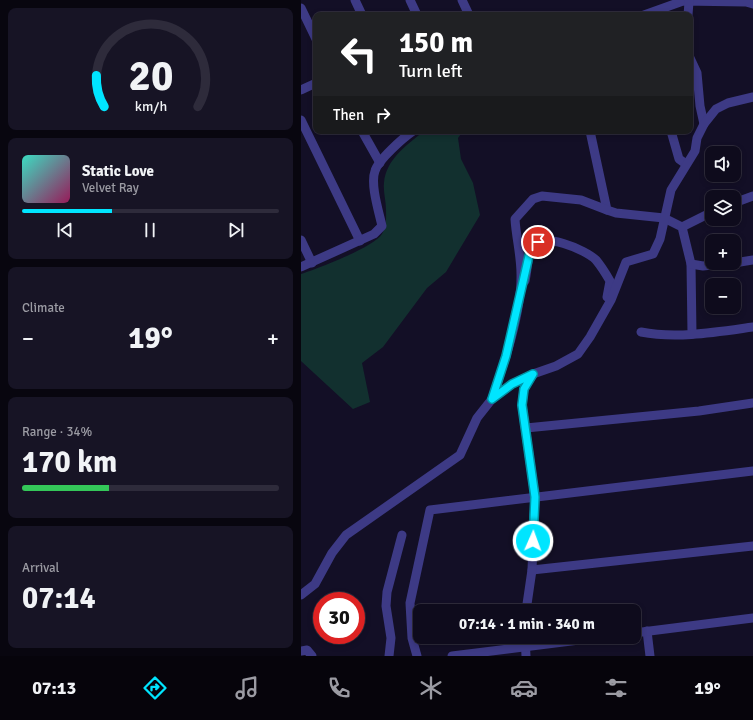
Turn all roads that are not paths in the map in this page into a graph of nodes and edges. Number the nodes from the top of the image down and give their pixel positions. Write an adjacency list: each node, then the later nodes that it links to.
1 (355, 0): 7 (street)
2 (410, 0): 8 (street)
3 (462, 0): 9 (street)
4 (689, 2): 5 (street); 10 (street); 11 (street)
5 (753, 4)
6 (301, 8): 12 (street)
7 (361, 12)
8 (416, 12)
9 (465, 12)
10 (652, 12)
11 (688, 12)
12 (313, 33)
13 (693, 64): 18 (street)
14 (313, 84): 15 (street)
15 (301, 90)
16 (753, 97): 18 (street)
17 (301, 120): 32 (street)
18 (704, 124): 24 (street)
19 (364, 134): 23 (street)
20 (410, 134): 23 (street)
21 (591, 134): 27 (street)
22 (672, 134): 24 (street)
23 (380, 163): 32 (street)
24 (686, 164): 29 (street)
25 (753, 196): 26 (street)
26 (741, 201)
27 (607, 210): 29 (street); 40 (street)
28 (705, 216): 30 (street)
29 (664, 218): 30 (street); 39 (street)
30 (682, 227): 36 (street)
31 (301, 240): 35 (street)
32 (360, 241): 35 (street)
33 (753, 260): 34 (street)
34 (741, 262)
35 (312, 263): 38 (street)
36 (691, 264): 37 (street); 43 (street)
37 (705, 266)
38 (301, 267)
39 (611, 300): 40 (street); 44 (street)
40 (517, 306): 45 (street)
41 (753, 327): 43 (street)
42 (641, 332): 43 (street)
43 (692, 334)
44 (533, 374): 45 (street); 47 (street)
45 (492, 399): 53 (street)
46 (753, 403): 47 (street)
47 (526, 428): 49 (street)
48 (753, 471): 49 (street)
49 (535, 497): 52 (street); 63 (street)
50 (402, 535): 62 (street)
51 (753, 546): 52 (street)
52 (532, 570): 54 (street)
53 (303, 591)
54 (526, 604)
55 (753, 618): 56 (street)
56 (647, 631): 57 (street); 65 (street)
57 (641, 632)
58 (564, 644): 60 (street)
59 (301, 651): 61 (street)
60 (525, 651): 64 (street)
61 (312, 656)
62 (389, 656)
63 (417, 656)
64 (452, 656)
65 (650, 656)

